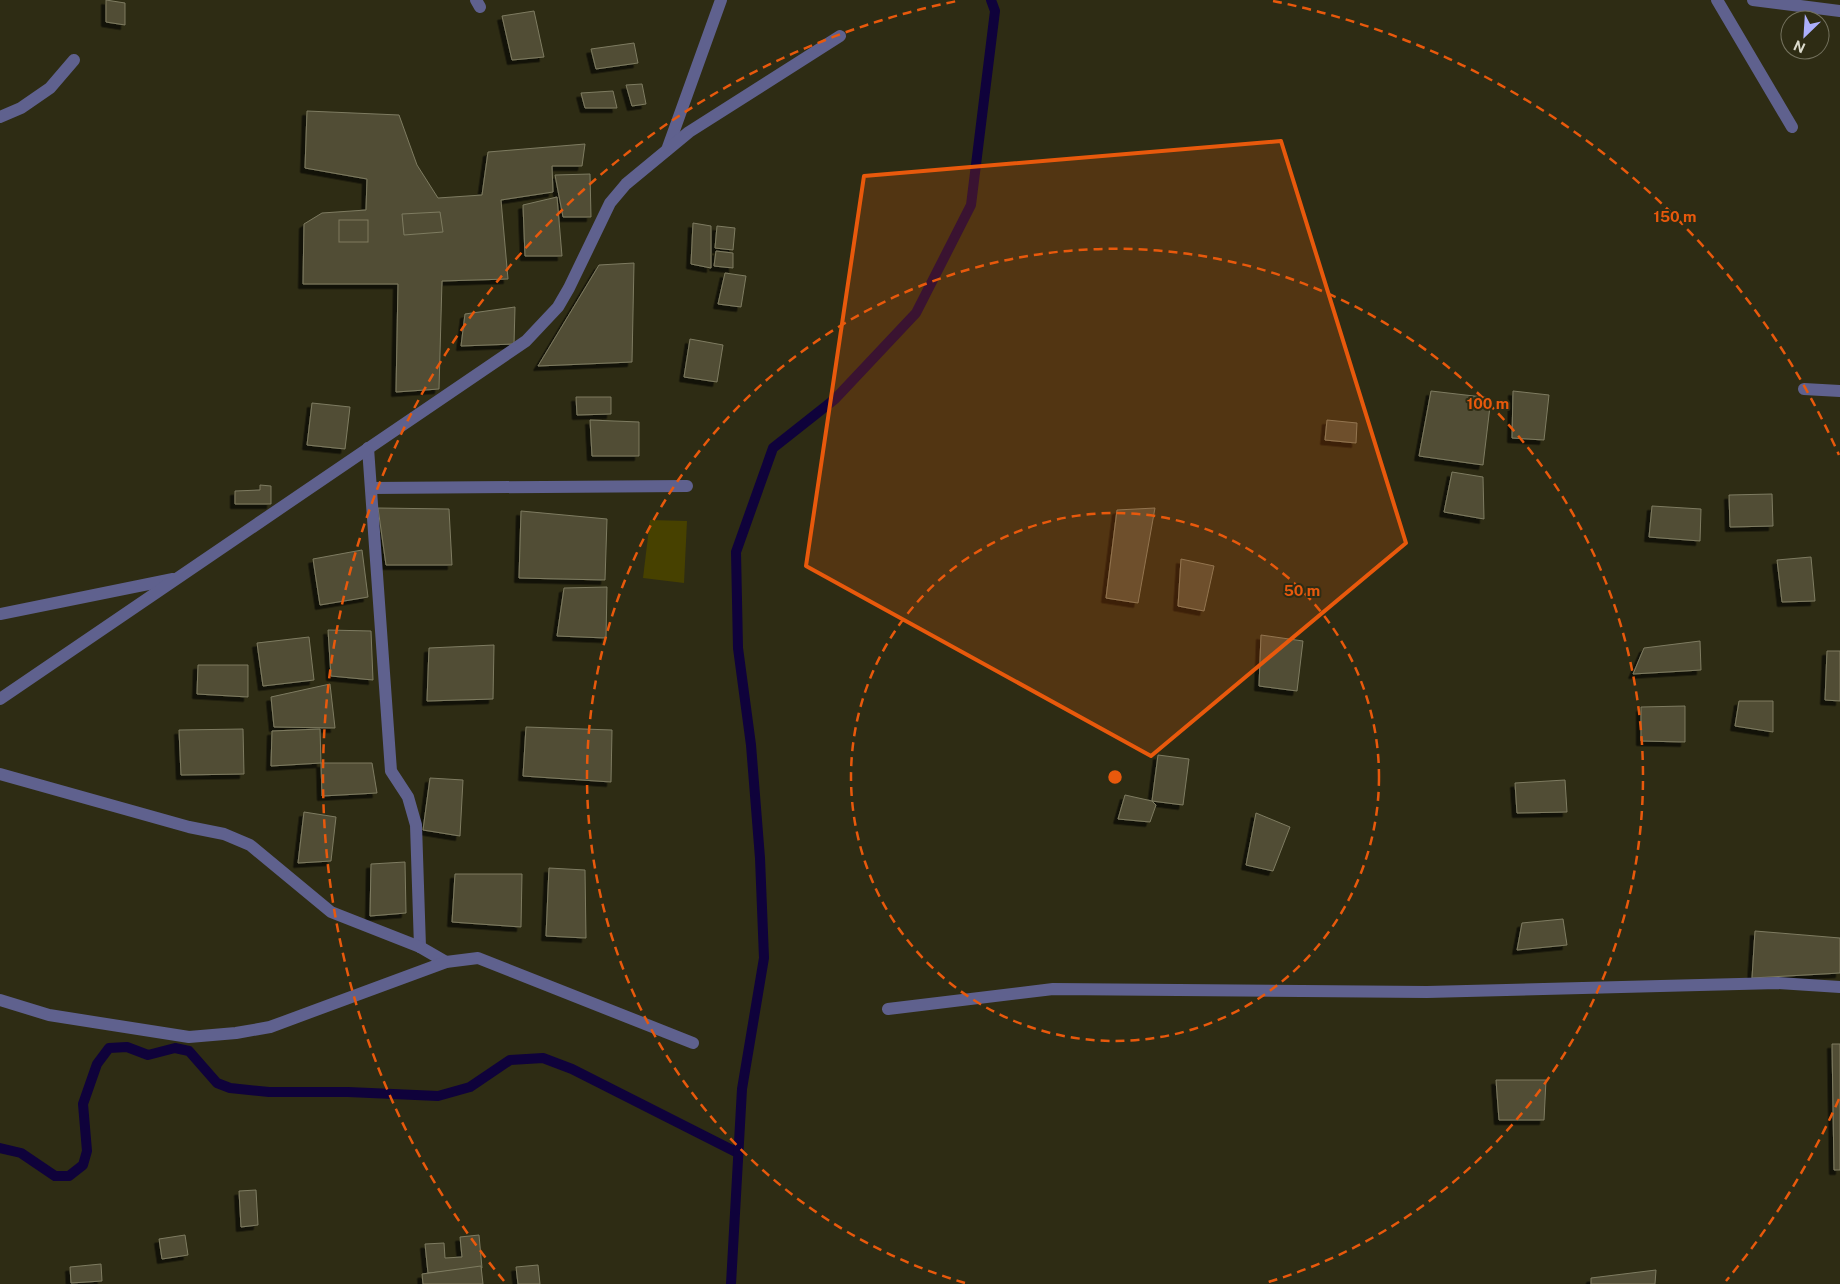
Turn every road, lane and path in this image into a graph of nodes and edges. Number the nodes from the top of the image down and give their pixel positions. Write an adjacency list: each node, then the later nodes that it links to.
1 (721, 0): 9 (street)
2 (1718, 0): 8 (street)
3 (1753, 0): 4 (street)
4 (1840, 10)
5 (840, 36): 9 (street)
6 (74, 60): 7 (street)
7 (0, 117)
8 (1792, 127)
9 (667, 150): 12 (street)
10 (1804, 389): 11 (street)
11 (1840, 391)
12 (368, 448): 14 (street); 15 (street)
13 (687, 486): 14 (street)
14 (371, 488): 19 (street)
15 (178, 578): 16 (street); 17 (street)
16 (0, 614)
17 (0, 700)
18 (0, 774): 19 (street)
19 (420, 947): 20 (street)
20 (446, 962): 22 (street); 24 (street)
21 (1840, 986): 23 (street)
22 (0, 1000)
23 (888, 1009)
24 (693, 1043)

